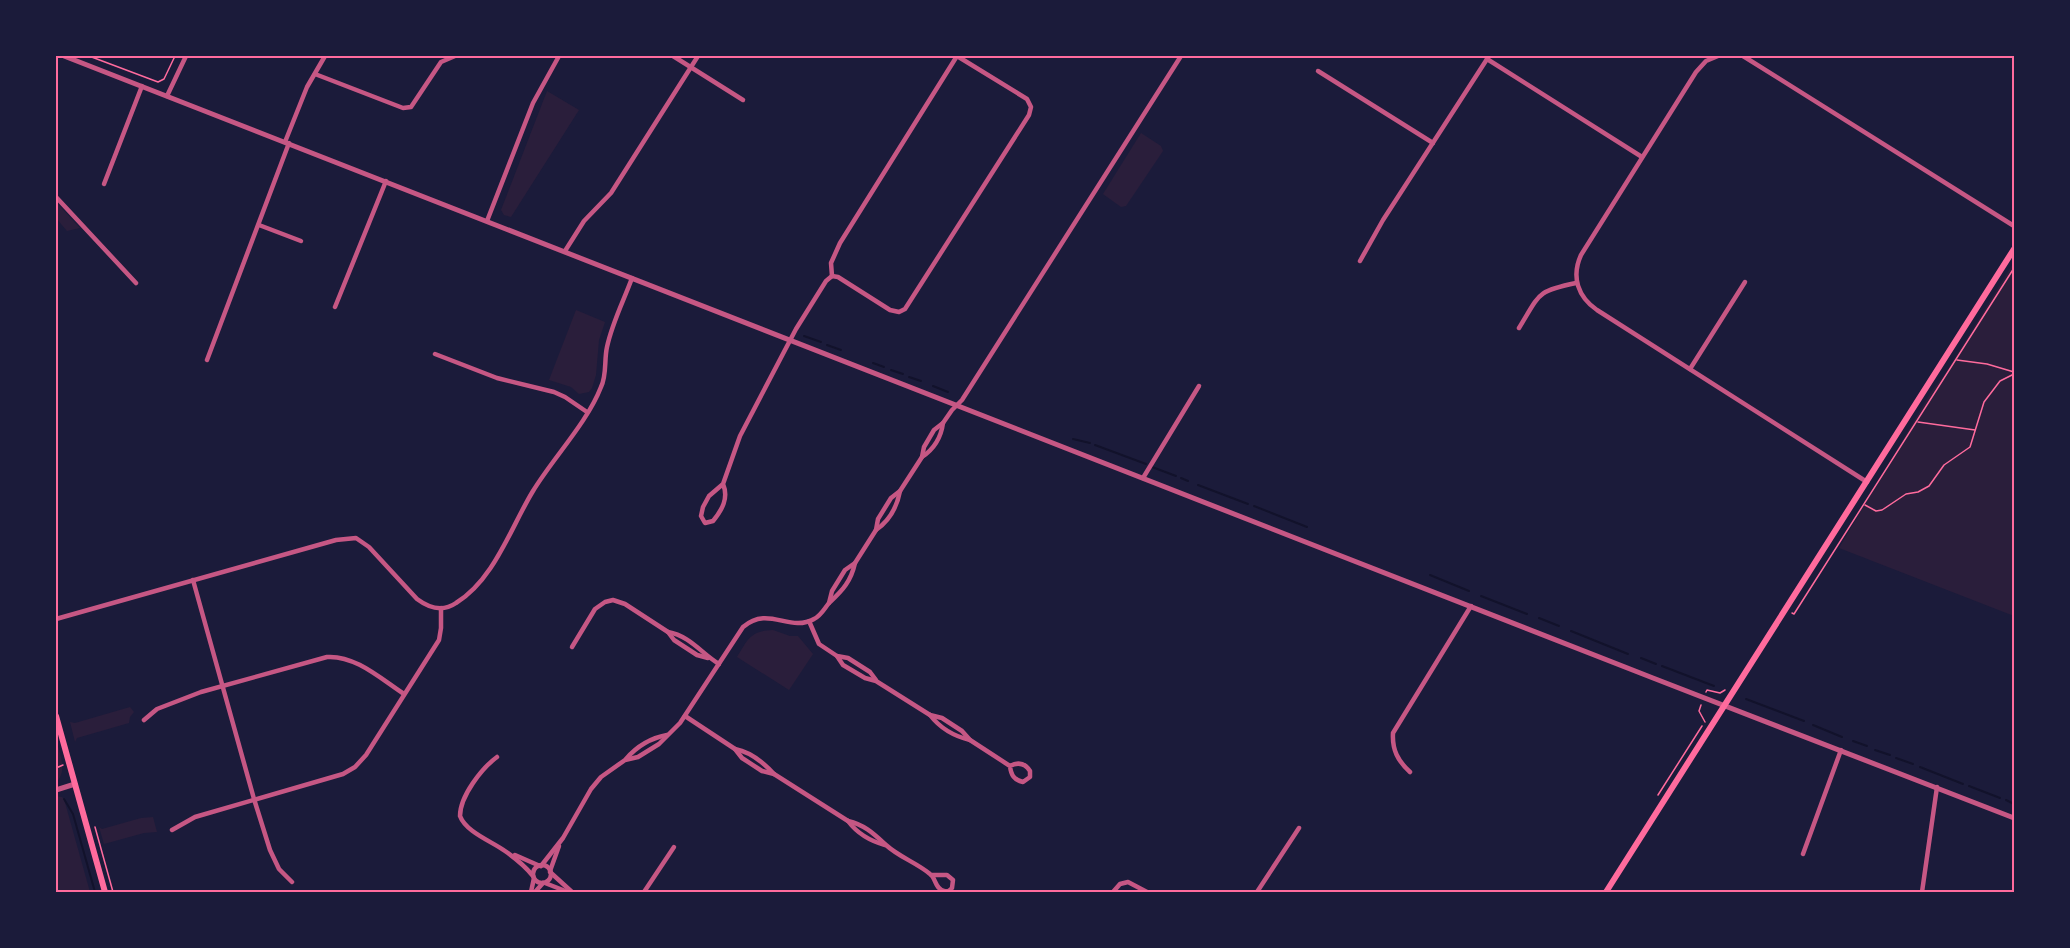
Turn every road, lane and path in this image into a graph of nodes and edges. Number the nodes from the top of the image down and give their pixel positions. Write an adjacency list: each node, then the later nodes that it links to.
1 (64, 56): 18 (street)
2 (88, 56): 3 (path)
3 (176, 56)
4 (186, 56): 19 (street)
5 (325, 56): 17 (street)
6 (455, 56): 17 (street)
7 (559, 56): 27 (street)
8 (673, 56): 15 (street)
9 (698, 56): 15 (street)
10 (957, 56): 35 (street); 35 (street)
11 (1181, 56): 53 (street)
12 (1718, 56): 23 (street)
13 (1743, 56): 29 (street)
14 (1488, 57): 21 (street); 23 (street)
15 (691, 67): 20 (street); 32 (street)
16 (1318, 70): 21 (street)
17 (315, 74): 22 (street)
18 (142, 86): 19 (street); 25 (street)
19 (167, 96): 22 (street)
20 (743, 100)
21 (1433, 142): 33 (street)
22 (287, 143): 24 (street); 28 (street)
23 (1642, 157): 39 (street)
24 (386, 181): 27 (street); 40 (street)
25 (104, 184)
26 (56, 197): 38 (street)
27 (487, 221): 32 (street)
28 (259, 225): 30 (street); 44 (street)
29 (2014, 226)
30 (301, 241)
31 (2014, 249): 58 (main road)
32 (565, 251): 36 (street)
33 (1360, 261)
34 (2014, 268): 45 (path)
35 (832, 276): 42 (street)
36 (632, 278): 42 (street); 54 (street)
37 (1745, 282): 48 (street)
38 (136, 283)
39 (1576, 283): 41 (street); 48 (street)
40 (334, 307)
41 (1519, 328)
42 (790, 340): 53 (street); 59 (street)
43 (435, 354): 54 (street)
44 (207, 360)
45 (1956, 360): 47 (path); 49 (path)
46 (1948, 365): 47 (path)
47 (1951, 367): 55 (path)
48 (1690, 369): 58 (street)
49 (2009, 370): 50 (path); 51 (path)
50 (2014, 373): 51 (path)
51 (2009, 375): 56 (path)
52 (1199, 386): 57 (street)
53 (957, 405): 57 (street); 66 (street)
54 (587, 412): 63 (street)
55 (1917, 422): 56 (path); 60 (path)
56 (1976, 430): 60 (path)
57 (1143, 478): 62 (street)
58 (1867, 482): 74 (main road)
59 (723, 484): 59 (street)
60 (1863, 504): 64 (path)
61 (193, 580): 63 (street); 65 (street); 69 (street)
62 (1471, 606): 74 (street); 83 (street)
63 (441, 608): 72 (street)
64 (1792, 612)
65 (56, 619)
66 (809, 621): 68 (street); 81 (street)
67 (572, 647): 68 (street)
68 (719, 664): 76 (street)
69 (222, 686): 72 (street); 77 (street); 87 (street)
70 (1726, 688): 71 (path)
71 (1707, 692)
72 (404, 694): 87 (street)
73 (1702, 703): 88 (path)
74 (1724, 706): 78 (street); 111 (main road)
75 (56, 716): 84 (main road)
76 (685, 716): 93 (street); 99 (street)
77 (144, 720)
78 (1841, 750): 85 (street); 96 (street)
79 (497, 757): 95 (street)
80 (62, 765): 82 (path)
81 (1010, 766): 81 (street)
82 (56, 768)
83 (1410, 772)
84 (75, 784): 86 (street); 103 (main road)
85 (1937, 787): 89 (street); 112 (street)
86 (56, 790)
87 (254, 799): 92 (street); 101 (street)
88 (1655, 801)
89 (2014, 818)
90 (94, 822): 104 (path)
91 (1299, 828): 110 (street)
92 (172, 830)
93 (563, 838): 97 (street); 98 (street)
94 (674, 847): 107 (street)
95 (507, 852): 97 (street); 100 (street)
96 (1803, 854)
97 (540, 866): 98 (street); 100 (street)
98 (550, 872): 102 (street); 106 (street)
99 (932, 875): 99 (street)
100 (534, 877): 102 (street); 105 (street)
101 (292, 882)
102 (544, 883): 105 (street); 106 (street)
103 (105, 892)
104 (113, 892)
105 (533, 892)
106 (570, 892)
107 (644, 892)
108 (1113, 892): 109 (street)
109 (1147, 892)
110 (1257, 892)
111 (1606, 892)
112 (1922, 892)

